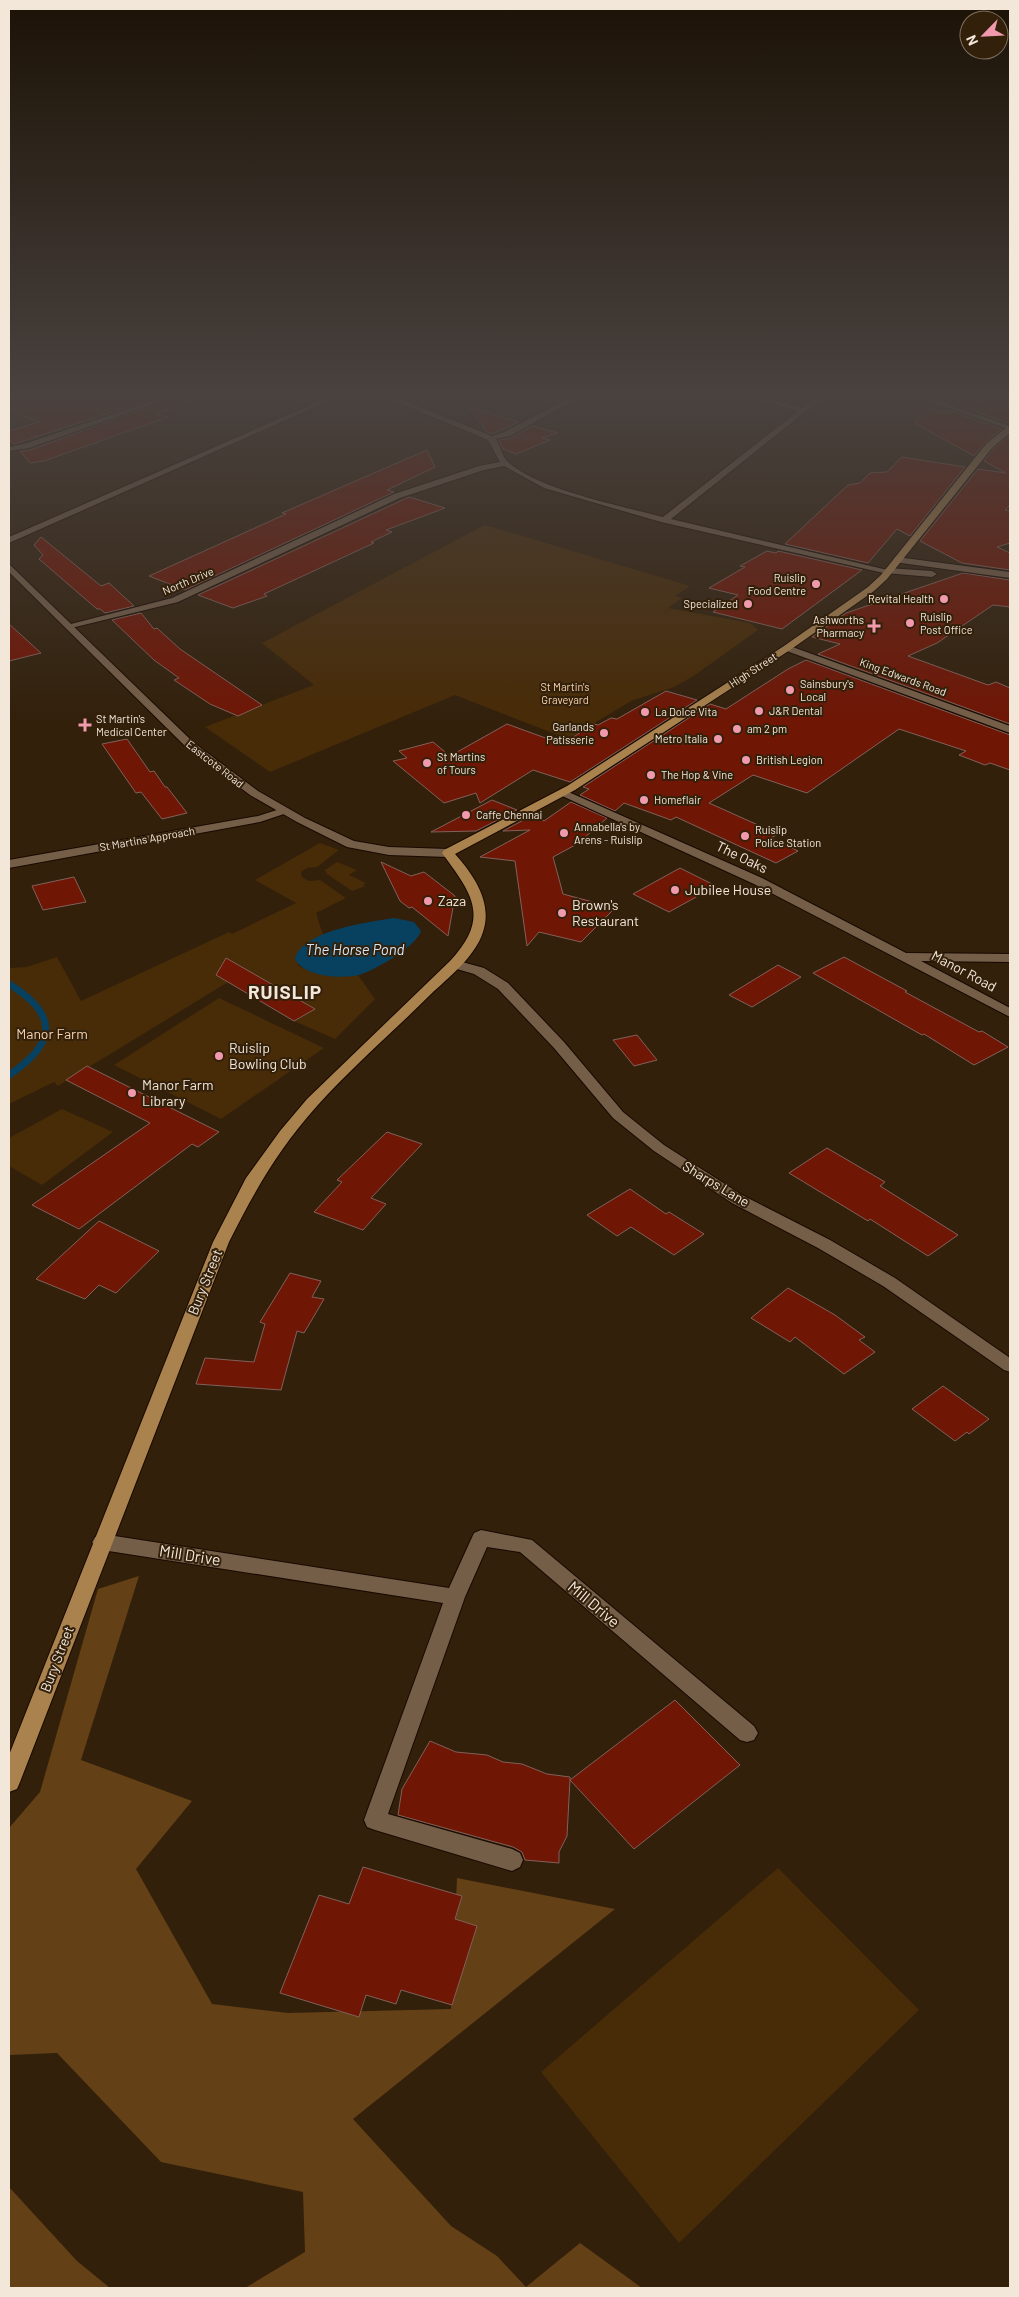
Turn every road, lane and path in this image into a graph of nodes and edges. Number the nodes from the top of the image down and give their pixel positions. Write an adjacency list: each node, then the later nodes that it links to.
1 (84, 507): 7 (street)
2 (374, 507): 13 (street, North Drive)
3 (620, 507): 6 (street)
4 (680, 507): 6 (street)
5 (940, 507): 8 (main road, High Street)
6 (664, 520): 10 (street)
7 (9, 540)
8 (897, 560): 10 (main road, High Street); 11 (street)
9 (9, 567): 13 (street, Eastcote Road)
10 (888, 572): 11 (street); 14 (main road, High Street)
11 (996, 574): 12 (street)
12 (1010, 575)
13 (70, 627): 17 (street, Eastcote Road)
14 (787, 648): 15 (street, King Edwards Road); 16 (main road, High Street)
15 (1010, 730)
16 (564, 793): 18 (main road, High Street); 20 (street, The Oaks)
17 (284, 811): 18 (street, Eastcote Road); 19 (street, St Martins Approach)
18 (448, 853): 22 (main road, Bury Street)
19 (9, 864)
20 (903, 956): 21 (street); 23 (street, Manor Road)
21 (1010, 958)
22 (455, 964): 24 (street, Sharps Lane); 25 (main road, Bury Street)
23 (1010, 1013)
24 (1010, 1366)
25 (102, 1542): 26 (street, Mill Drive); 28 (main road, Bury Street)
26 (455, 1597): 27 (street, Mill Drive); 29 (street, Mill Drive)
27 (747, 1733)
28 (9, 1782)
29 (512, 1860)

